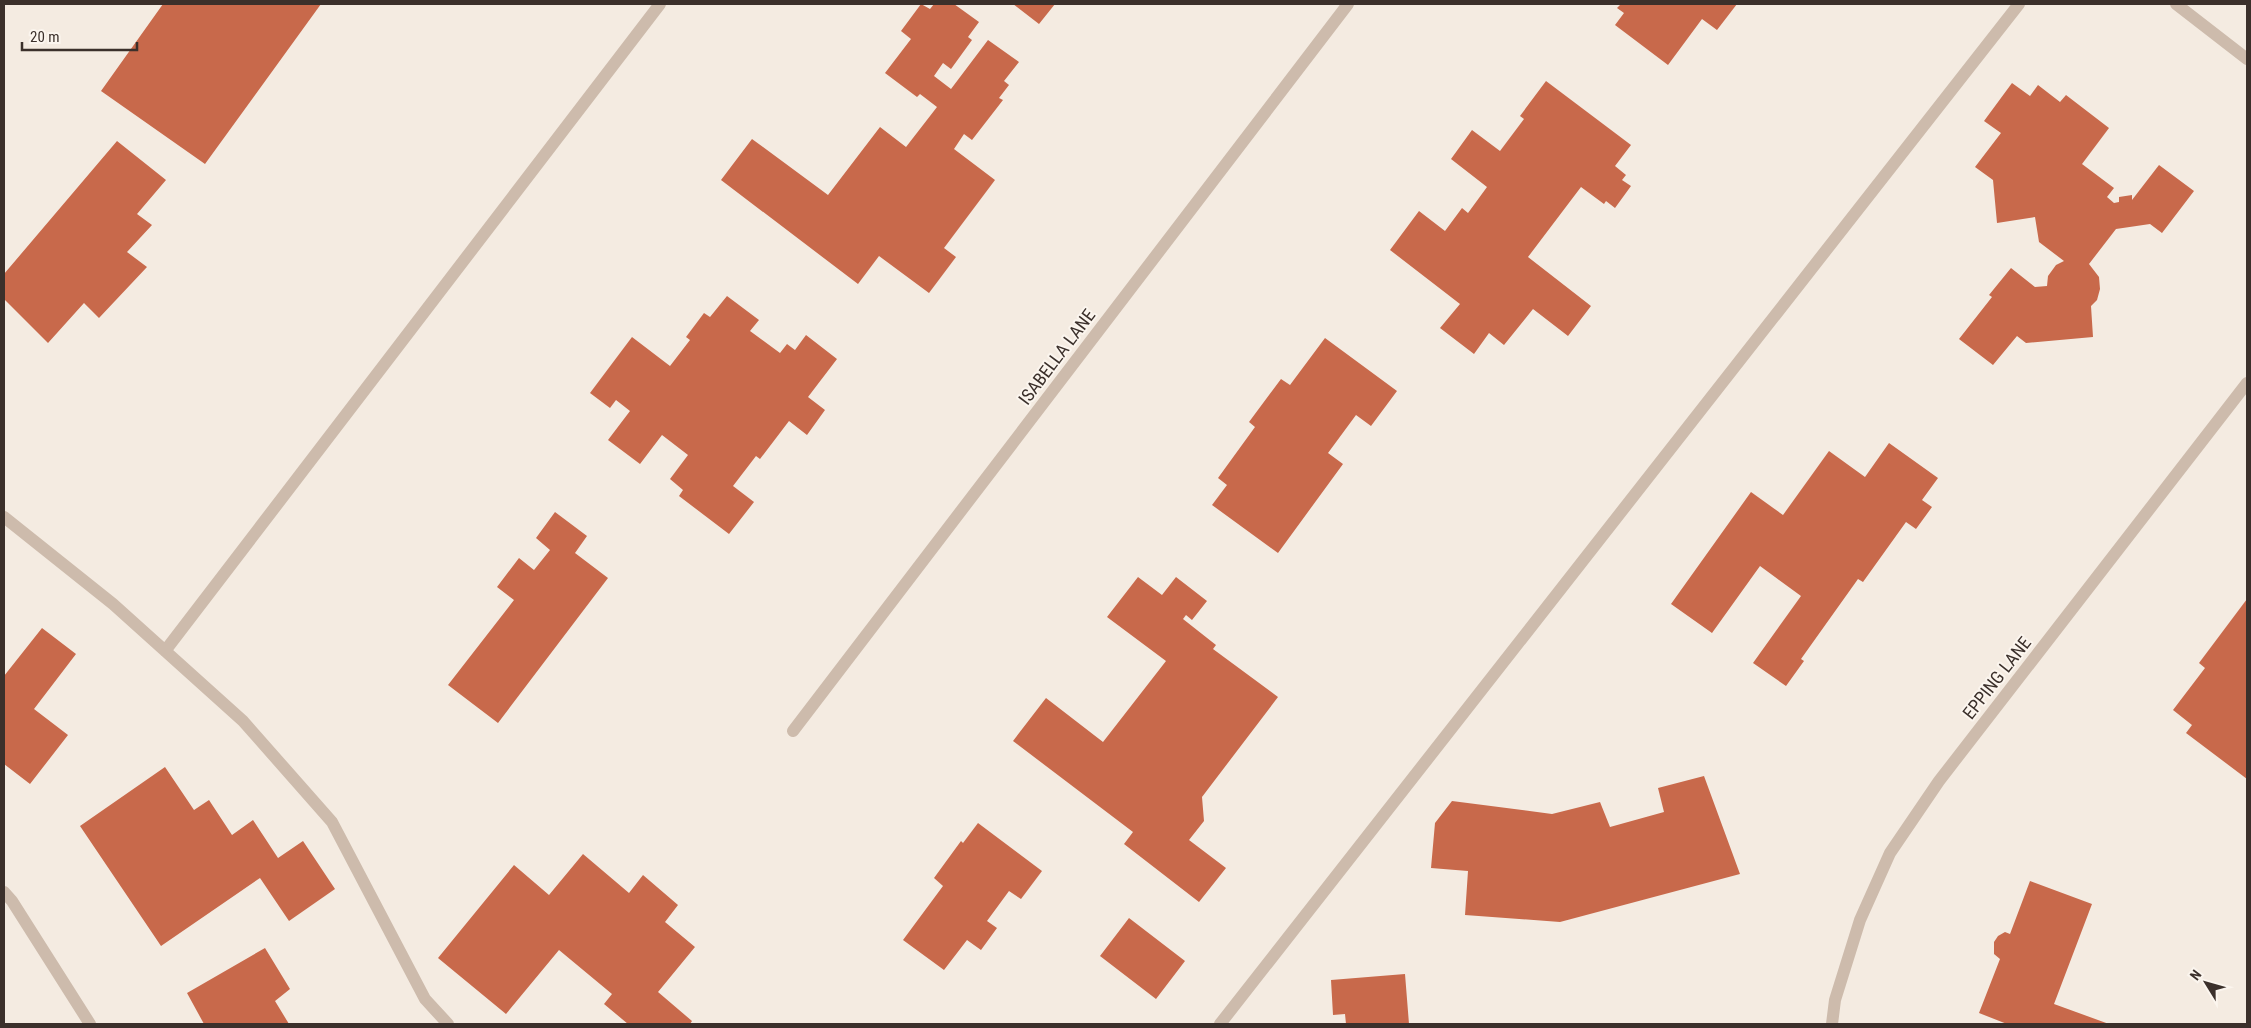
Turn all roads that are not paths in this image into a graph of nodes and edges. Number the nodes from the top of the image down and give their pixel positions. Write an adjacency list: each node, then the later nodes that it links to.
1 (660, 4): 8 (street)
2 (1348, 4): 9 (street, ISABELLA LANE)
3 (2019, 4): 13 (street)
4 (2176, 4): 5 (street)
5 (2247, 59)
6 (2247, 383): 14 (street, EPPING LANE)
7 (4, 517): 8 (street)
8 (165, 651): 12 (street)
9 (793, 731)
10 (4, 892): 11 (street)
11 (90, 1024)
12 (448, 1024)
13 (1220, 1024)
14 (1832, 1024)

